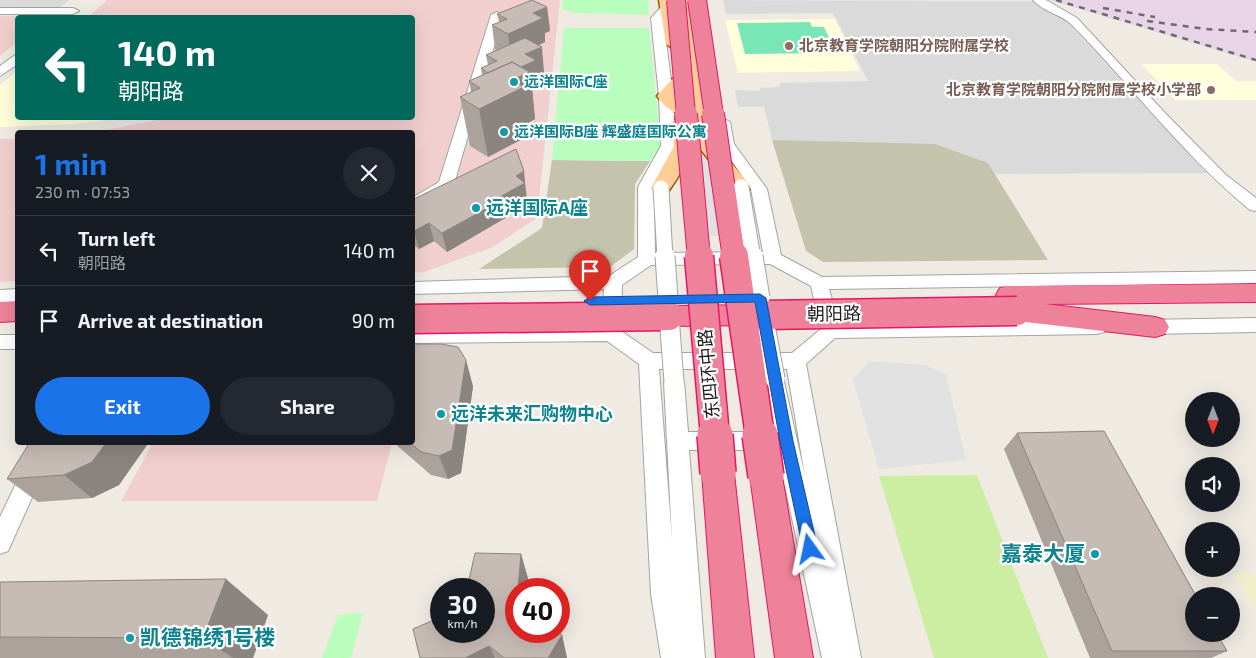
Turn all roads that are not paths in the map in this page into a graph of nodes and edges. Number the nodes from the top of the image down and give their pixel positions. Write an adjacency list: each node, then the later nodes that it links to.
1 (1038, 0): 14 (street)
2 (683, 8): 10 (street, 东四环中路); 10 (main road); 11 (main road); 15 (street); 51 (highway, 东四环中路, bridge); 52 (highway, bridge)
3 (0, 11): 4 (street)
4 (73, 11)
5 (497, 15): 13 (street)
6 (0, 20): 7 (street)
7 (15, 21)
8 (15, 60): 9 (street)
9 (0, 72)
10 (673, 103): 12 (main road, 东四环中路); 16 (street, 东四环中路)
11 (742, 187): 28 (street, bridge)
12 (661, 188): 29 (street, 东四环中路, bridge)
13 (415, 203)
14 (1256, 206)
15 (773, 258): 16 (street); 20 (street)
16 (647, 259): 19 (street)
17 (1256, 277): 18 (street, 朝阳路)
18 (1117, 278): 20 (street, 朝阳路); 25 (highway)
19 (613, 282): 21 (street); 38 (street)
20 (819, 283): 37 (street)
21 (415, 288)
22 (1256, 293): 25 (highway, 朝阳路)
23 (15, 295): 24 (street)
24 (0, 296)
25 (1013, 303): 27 (highway, 朝阳路); 28 (highway, 朝阳路, bridge); 36 (highway)
26 (415, 305): 29 (highway, 朝阳路)
27 (1256, 306)
28 (762, 307): 29 (highway, 朝阳路, bridge); 45 (street, bridge)
29 (669, 308): 32 (highway, 朝阳路, bridge); 44 (street, 东四环中路, bridge)
30 (0, 312): 31 (highway)
31 (15, 312)
32 (415, 320)
33 (15, 323): 34 (highway)
34 (0, 324)
35 (1256, 325): 36 (street, 朝阳路)
36 (1155, 327): 37 (street, 朝阳路)
37 (831, 331): 43 (street)
38 (611, 334): 39 (street); 42 (street)
39 (415, 336)
40 (0, 342): 41 (street)
41 (15, 342)
42 (649, 362): 43 (street); 49 (street)
43 (796, 362): 54 (street)
44 (677, 441): 45 (street); 50 (street, 东四环中路)
45 (786, 441): 53 (street)
46 (46, 445): 47 (street)
47 (8, 512): 48 (street)
48 (0, 542)
49 (674, 658)
50 (692, 658)
51 (735, 658)
52 (794, 658)
53 (835, 658)
54 (848, 658)

